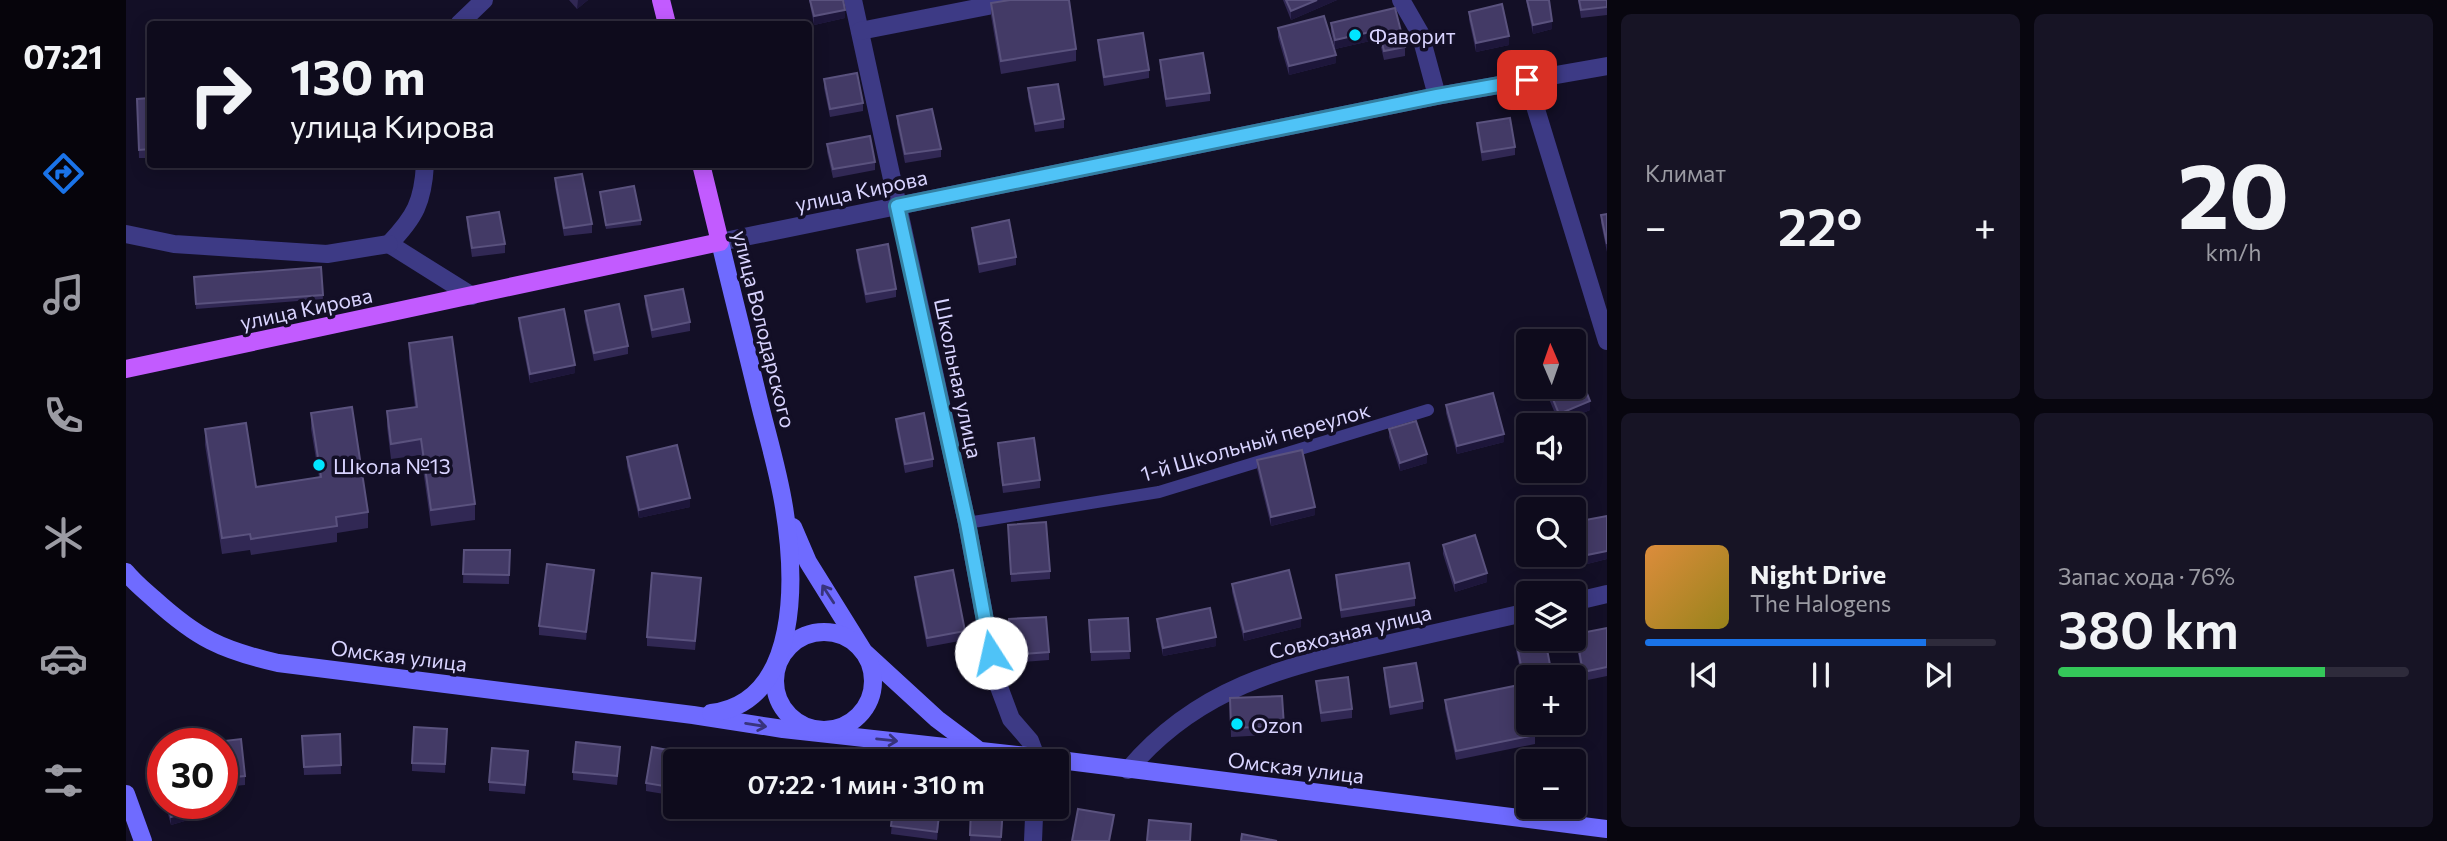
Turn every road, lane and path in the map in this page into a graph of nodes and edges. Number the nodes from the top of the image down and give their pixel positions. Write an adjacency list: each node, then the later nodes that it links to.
1 (484, 0): 6 (street)
2 (661, 0): 7 (main road)
3 (853, 0): 8 (street, Школьная улица)
4 (1018, 0): 8 (street)
5 (1401, 0): 11 (street)
6 (462, 21)
7 (666, 21)
8 (860, 31): 14 (street, Школьная улица)
9 (1607, 66): 10 (street, улица Кирова)
10 (1527, 80): 11 (street, улица Кирова); 19 (street)
11 (1437, 96): 14 (street, улица Кирова)
12 (425, 168): 17 (street)
13 (702, 168): 16 (main road, улица Володарского)
14 (897, 206): 16 (street, улица Кирова); 23 (street, Школьная улица)
15 (126, 234): 17 (street)
16 (720, 242): 18 (main road, улица Кирова); 22 (street, улица Володарского)
17 (389, 244): 18 (street)
18 (472, 296): 20 (main road, улица Кирова)
19 (1607, 341)
20 (126, 369)
21 (1428, 410): 23 (lane, 1-й Школьный переулок)
22 (784, 504): 28 (street, улица Володарского, one-way to 22); 29 (street, улица Володарского)
23 (967, 523): 34 (street, Школьная улица)
24 (126, 572): 30 (street, Омская улица)
25 (1607, 594): 26 (street)
26 (1586, 599)
27 (1516, 615): 36 (street, Совхозная улица)
28 (864, 652): 29 (street); 31 (street); 33 (street, Омская улица)
29 (778, 663): 30 (street, Омская улица); 31 (street)
30 (693, 715): 31 (street, Омская улица, one-way to 31)
31 (820, 732): 32 (street, Омская улица, one-way to 32)
32 (970, 749)
33 (978, 749)
34 (1034, 749)
35 (1069, 761): 36 (street, Омская улица)
36 (1128, 769): 39 (street, Омская улица)
37 (126, 794): 40 (street)
38 (1034, 819): 41 (street)
39 (1607, 829)
40 (142, 841)
41 (1033, 841)

